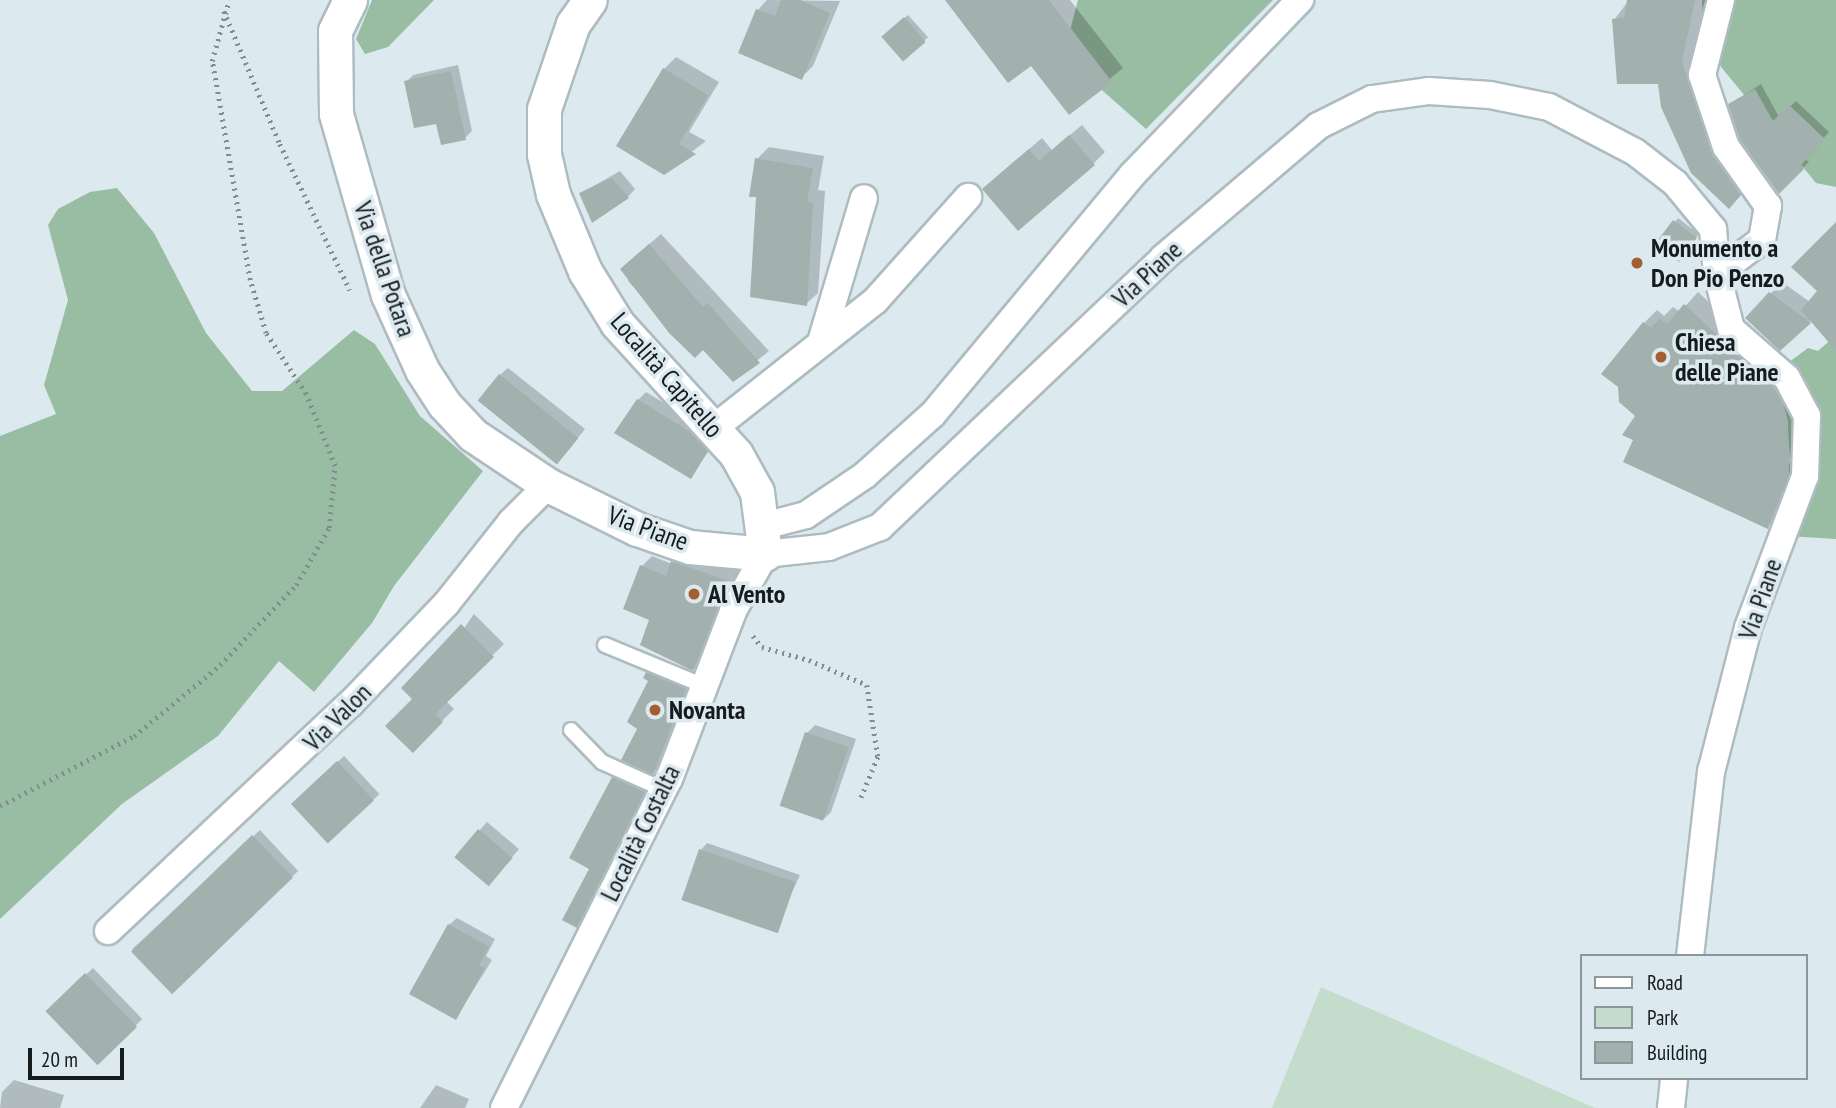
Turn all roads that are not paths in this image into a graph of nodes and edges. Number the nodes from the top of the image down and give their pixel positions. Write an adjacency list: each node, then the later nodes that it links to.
1 (350, 0): 10 (street, Via della Potara)
2 (590, 0): 9 (street, Località Capitello)
3 (1300, 0): 11 (street, Via Piane)
4 (1721, 0): 7 (street)
5 (968, 197): 8 (street)
6 (864, 198): 8 (street)
7 (1717, 274): 11 (street, Via Piane); 17 (street, Via Piane)
8 (821, 342): 9 (street)
9 (714, 428): 11 (street, Località Capitello)
10 (548, 485): 11 (street, Via Piane); 16 (street, Via Valon)
11 (764, 540): 13 (street, Località Costalta)
12 (605, 645): 13 (lane)
13 (702, 685): 15 (street, Località Costalta)
14 (571, 730): 15 (lane)
15 (664, 790): 19 (street, Località Costalta)
16 (108, 931)
17 (1689, 954)
18 (1674, 1080): 20 (street)
19 (504, 1108)
20 (1671, 1108)

